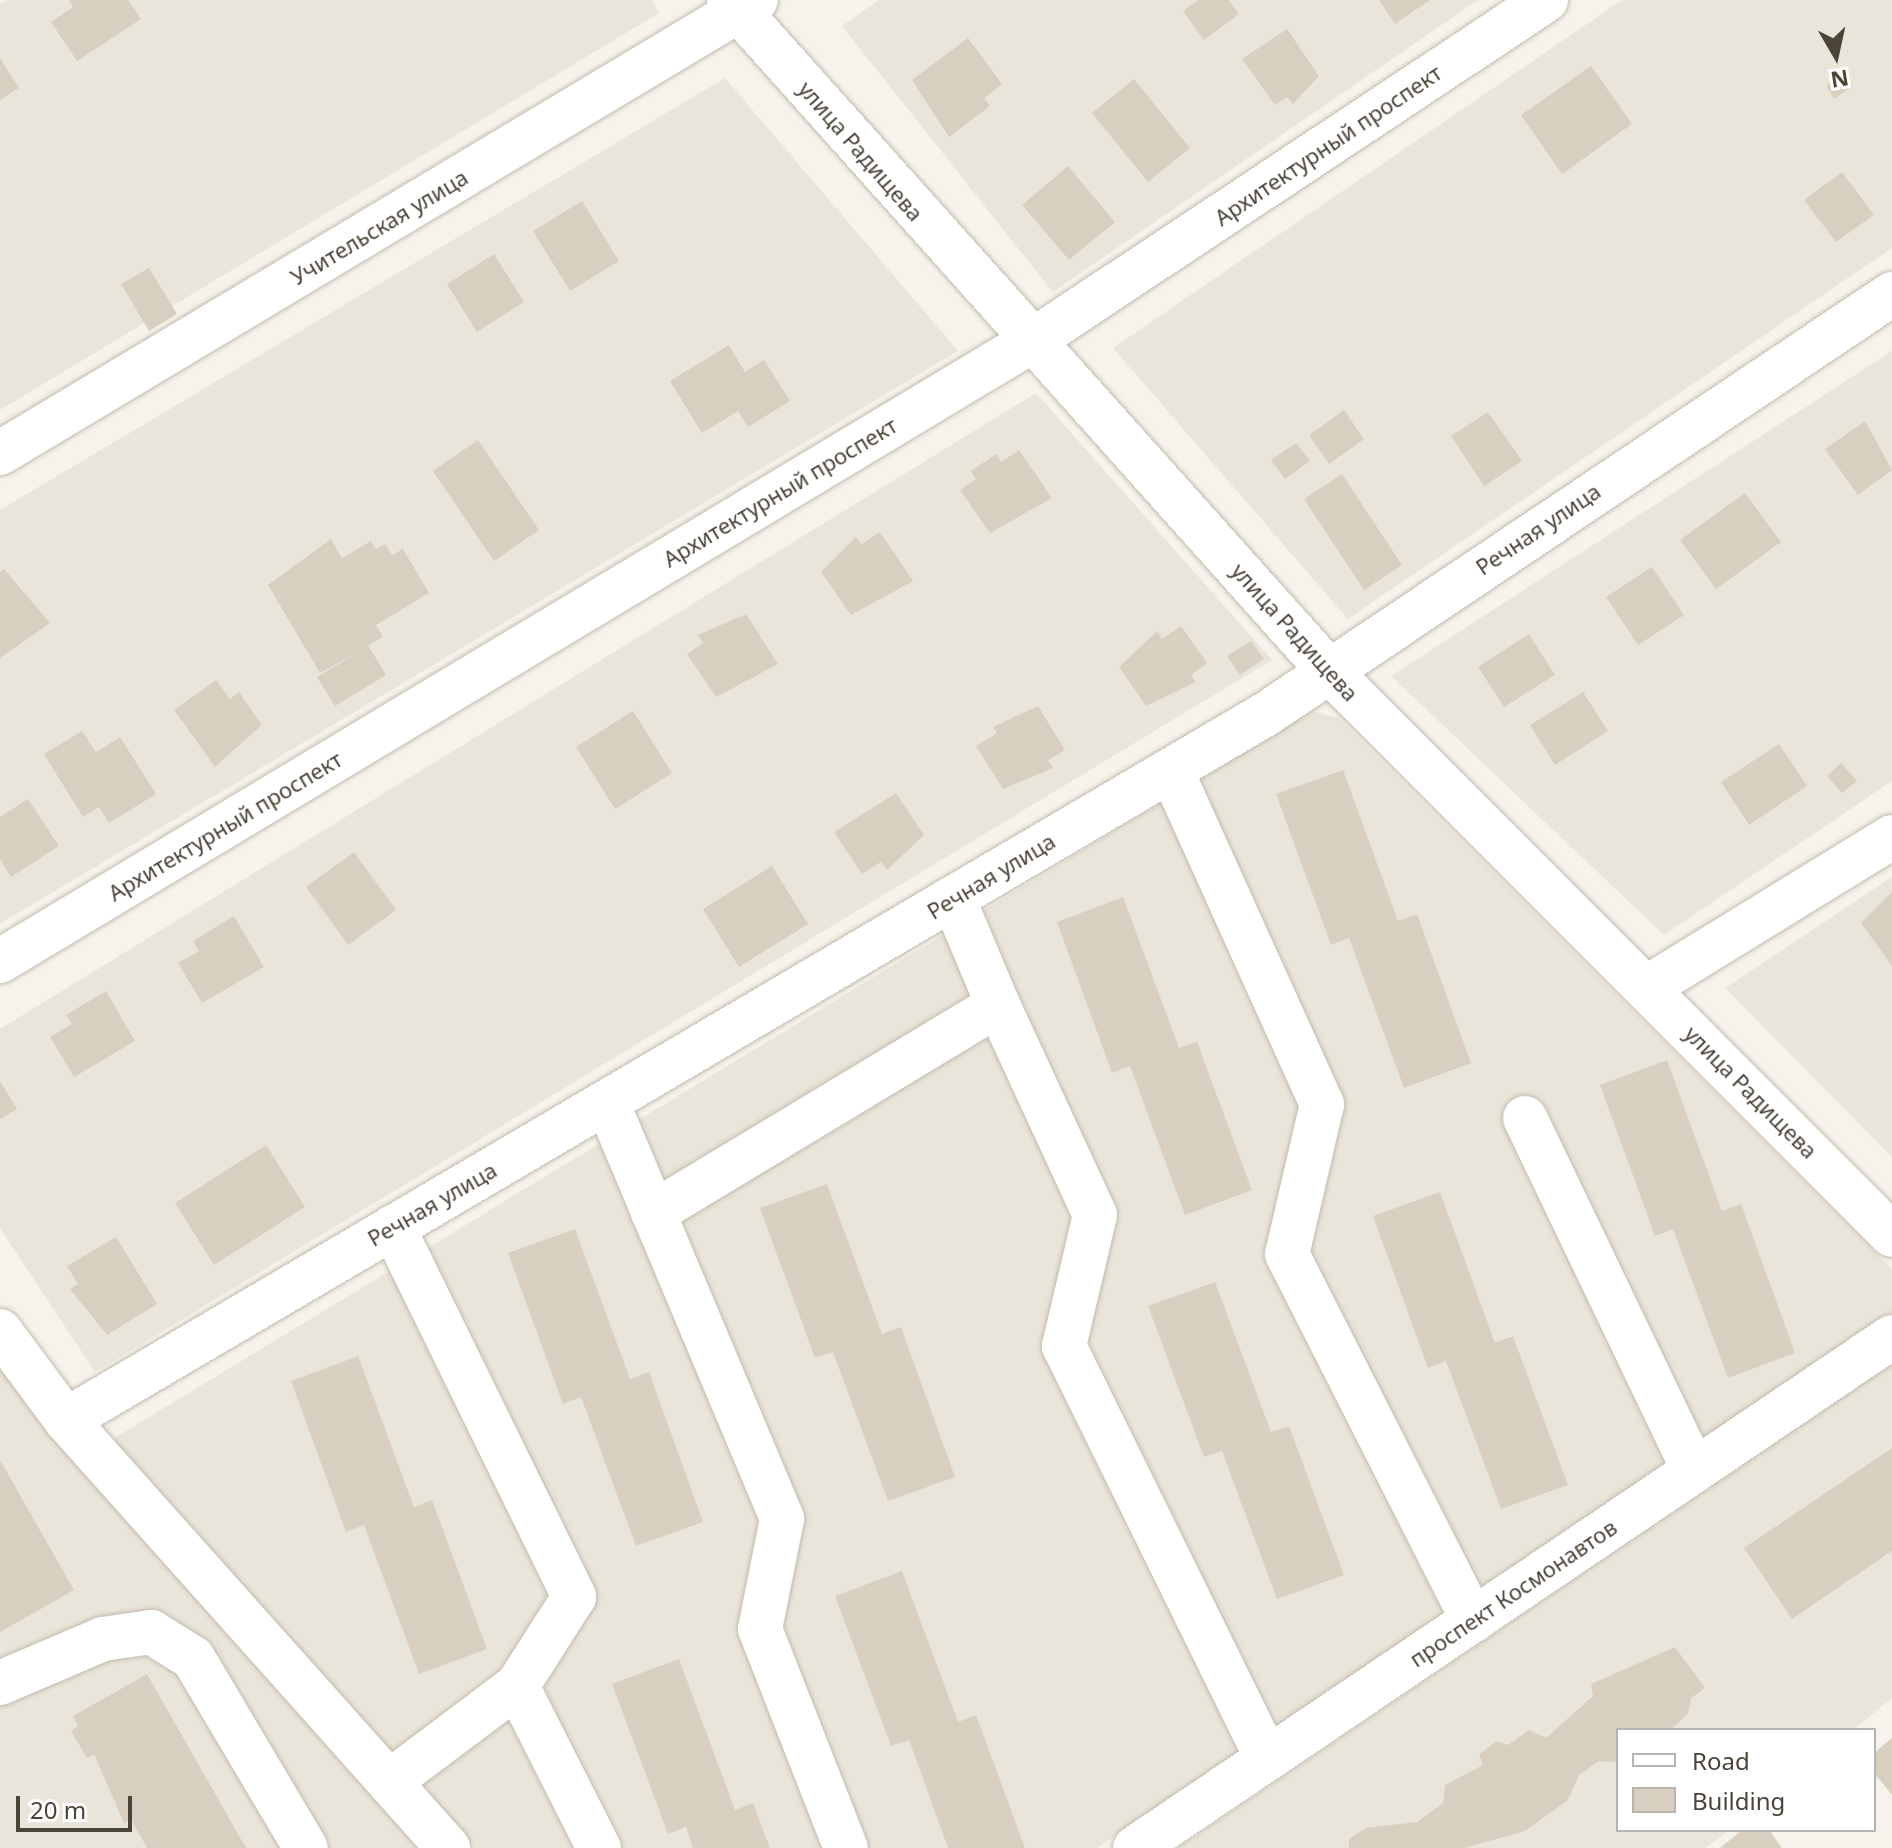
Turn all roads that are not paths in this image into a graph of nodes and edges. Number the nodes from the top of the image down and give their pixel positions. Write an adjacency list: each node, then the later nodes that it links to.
1 (1546, 0): 4 (street, Архитектурный проспект)
2 (741, 4): 4 (street, улица Радищева); 5 (street, Учительская улица)
3 (1892, 294): 6 (street, Речная улица)
4 (1032, 341): 6 (street, улица Радищева); 10 (street, Архитектурный проспект)
5 (0, 453)
6 (1328, 670): 7 (street, Речная улица); 11 (street, улица Радищева)
7 (1171, 770): 9 (street, Речная улица); 22 (street)
8 (1892, 837): 11 (street)
9 (953, 898): 12 (street); 13 (street, Речная улица)
10 (0, 961)
11 (1648, 987): 17 (street, улица Радищева)
12 (998, 1005): 15 (street); 25 (street)
13 (607, 1102): 15 (street); 16 (street, Речная улица)
14 (1525, 1118): 21 (street)
15 (653, 1213): 30 (street)
16 (393, 1227): 20 (street, Речная улица); 24 (street)
17 (1892, 1235)
18 (0, 1331): 20 (street)
19 (1892, 1337): 21 (street, проспект Космонавтов)
20 (66, 1420): 26 (street)
21 (1694, 1471): 22 (street, проспект Космонавтов)
22 (1473, 1620): 25 (street, проспект Космонавтов)
23 (0, 1683): 27 (street)
24 (517, 1686): 26 (street); 29 (street)
25 (1267, 1759): 31 (street, проспект Космонавтов)
26 (389, 1782): 28 (street)
27 (306, 1848)
28 (448, 1848)
29 (599, 1848)
30 (846, 1848)
31 (1135, 1848)

